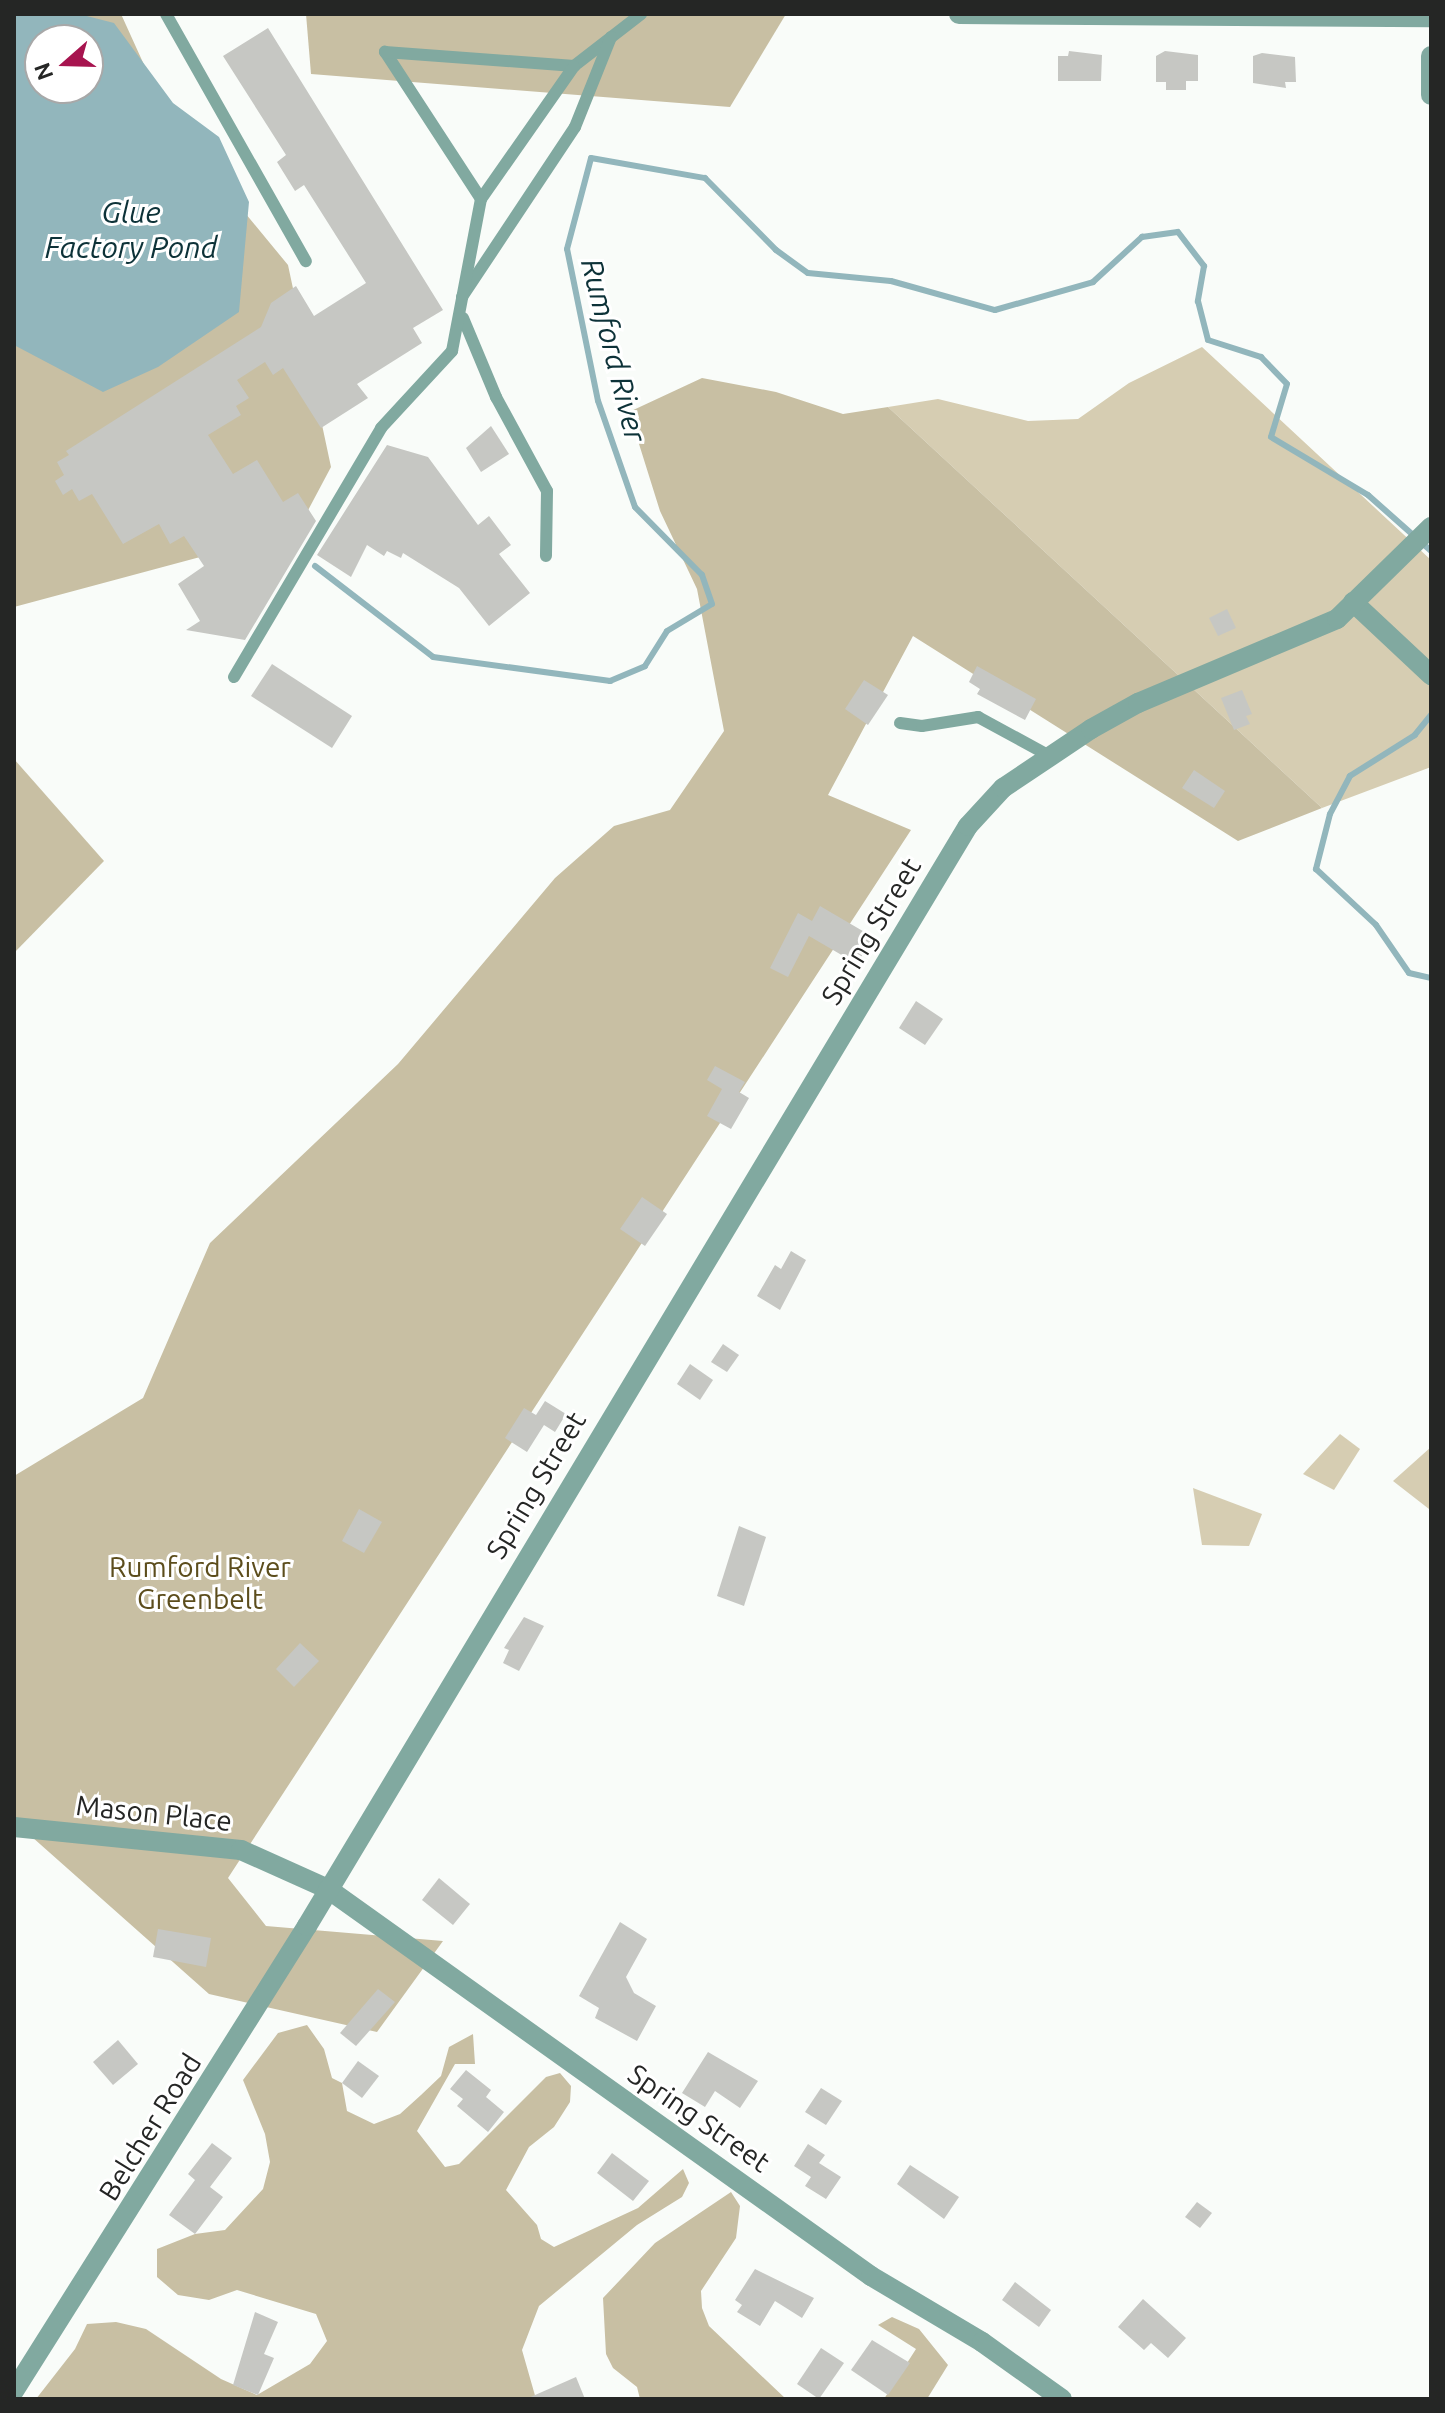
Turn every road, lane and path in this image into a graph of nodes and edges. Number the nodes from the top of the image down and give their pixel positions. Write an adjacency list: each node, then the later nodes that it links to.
1 (166, 14): 10 (lane)
2 (641, 14): 5 (lane)
3 (959, 14): 4 (street)
4 (1431, 17)
5 (612, 37): 7 (lane); 11 (lane)
6 (1431, 56): 8 (street)
7 (574, 66): 9 (lane); 9 (lane)
8 (1431, 95)
9 (481, 199): 11 (lane)
10 (306, 261)
11 (462, 297): 12 (lane)
12 (463, 318): 14 (lane); 17 (lane)
13 (1421, 536): 15 (street, Spring Street)
14 (546, 556)
15 (1353, 602): 16 (street); 19 (street, Spring Street)
16 (1431, 675)
17 (234, 677)
18 (900, 723): 19 (lane)
19 (1048, 755): 21 (street, Spring Street)
20 (14, 1827): 21 (street, Mason Place)
21 (328, 1889): 22 (street, Belcher Road); 23 (street, Spring Street)
22 (14, 2391)
23 (1062, 2399)

